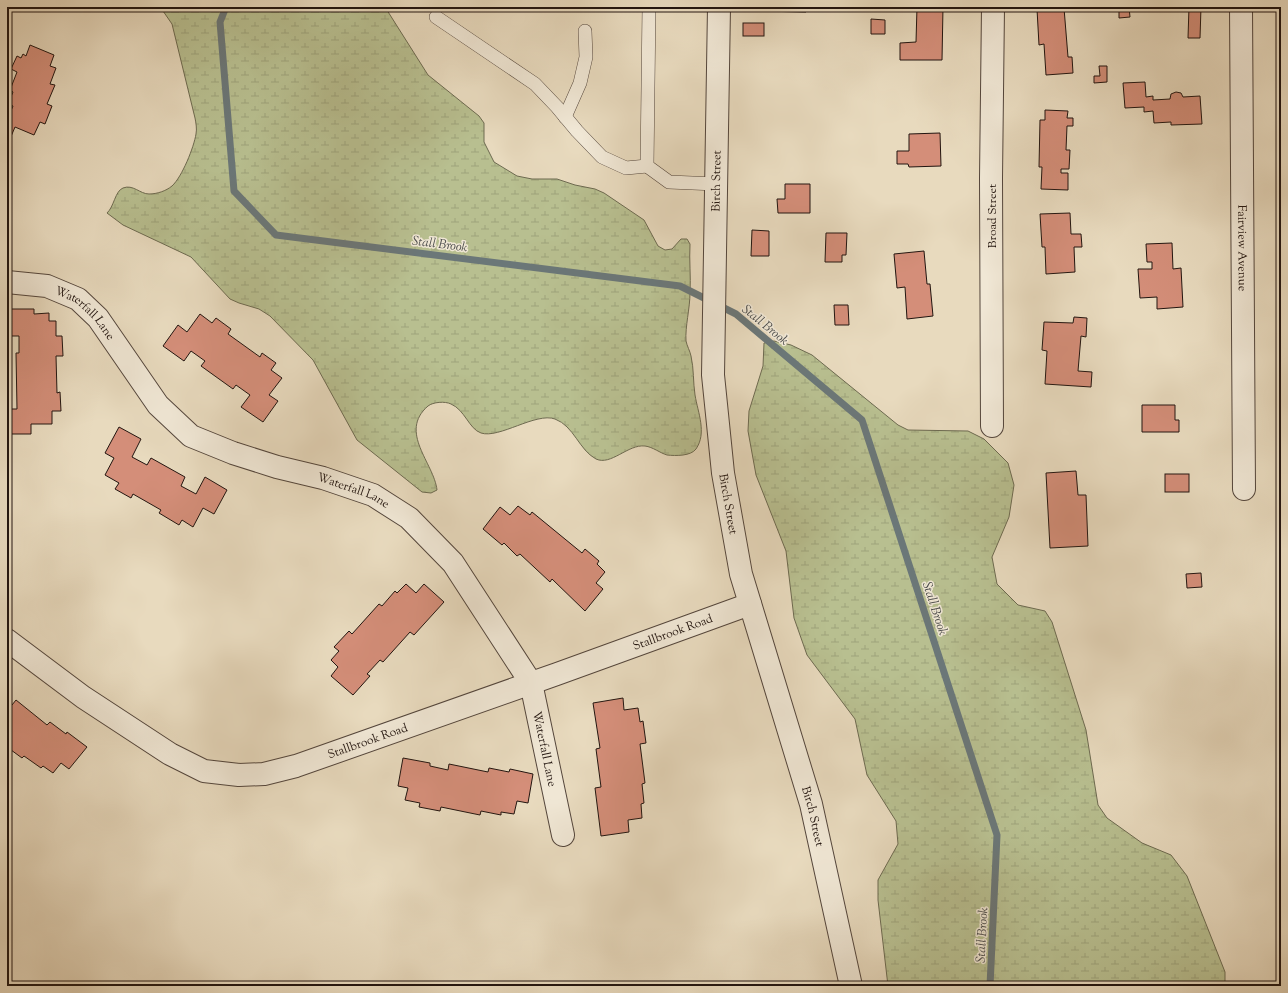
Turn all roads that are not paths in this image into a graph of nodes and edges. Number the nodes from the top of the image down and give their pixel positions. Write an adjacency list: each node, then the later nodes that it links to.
1 (649, 7): 8 (lane)
2 (719, 7): 9 (street, Birch Street)
3 (993, 7): 11 (street, Broad Street)
4 (1241, 7): 12 (street, Fairview Avenue)
5 (436, 17): 7 (lane)
6 (585, 31): 7 (lane)
7 (565, 117): 8 (lane)
8 (647, 166): 9 (lane)
9 (716, 184): 13 (street, Birch Street)
10 (7, 282): 15 (street, Waterfall Lane)
11 (992, 426)
12 (1244, 489)
13 (750, 604): 15 (street, Stallbrook Road); 17 (street, Birch Street)
14 (7, 640): 15 (street, Stallbrook Road)
15 (531, 683): 16 (street, Waterfall Lane)
16 (563, 835)
17 (851, 986)

